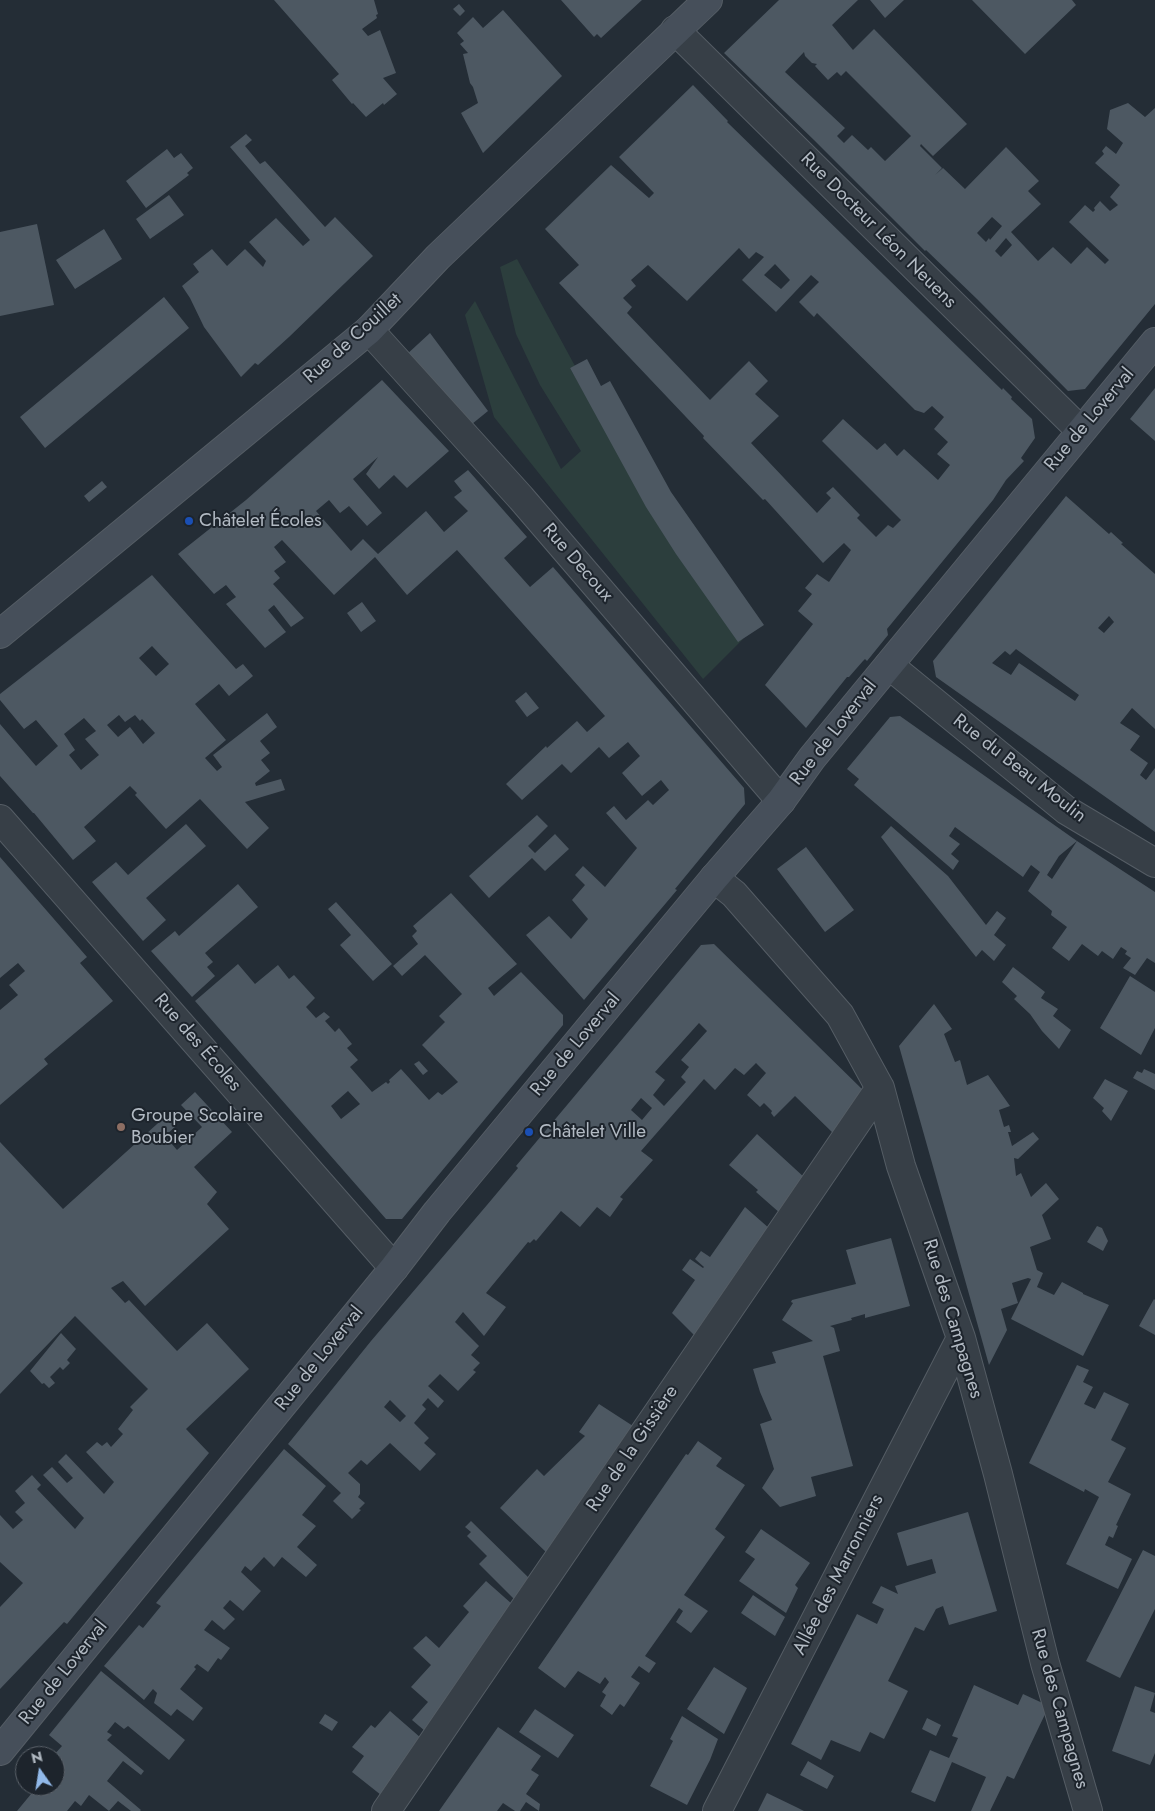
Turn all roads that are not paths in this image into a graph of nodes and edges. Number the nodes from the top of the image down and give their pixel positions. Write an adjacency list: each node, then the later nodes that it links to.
1 (708, 0): 2 (street, Rue de Couillet)
2 (675, 30): 3 (street, Rue de Couillet); 5 (street, Rue Docteur Léon Neuens)
3 (369, 330): 6 (street, Rue de Couillet); 8 (street, Rue Decoux)
4 (1155, 342): 5 (street, Rue de Loverval)
5 (1081, 431): 7 (street, Rue de Loverval)
6 (2, 627)
7 (889, 665): 8 (street, Rue de Loverval); 10 (street, Rue du Beau Moulin)
8 (781, 801): 11 (street, Rue de Loverval)
9 (0, 818): 13 (street, Rue des Écoles)
10 (1155, 863)
11 (714, 878): 12 (street, Rue des Campagnes); 13 (street, Rue de Loverval)
12 (880, 1088): 14 (street, Rue des Campagnes); 16 (street, Rue de la Gissière)
13 (394, 1268): 15 (street, Rue de Loverval)
14 (961, 1338): 17 (street, Allée des Marronniers); 18 (street, Rue des Campagnes)
15 (0, 1752)
16 (386, 1811)
17 (717, 1811)
18 (1088, 1811)

